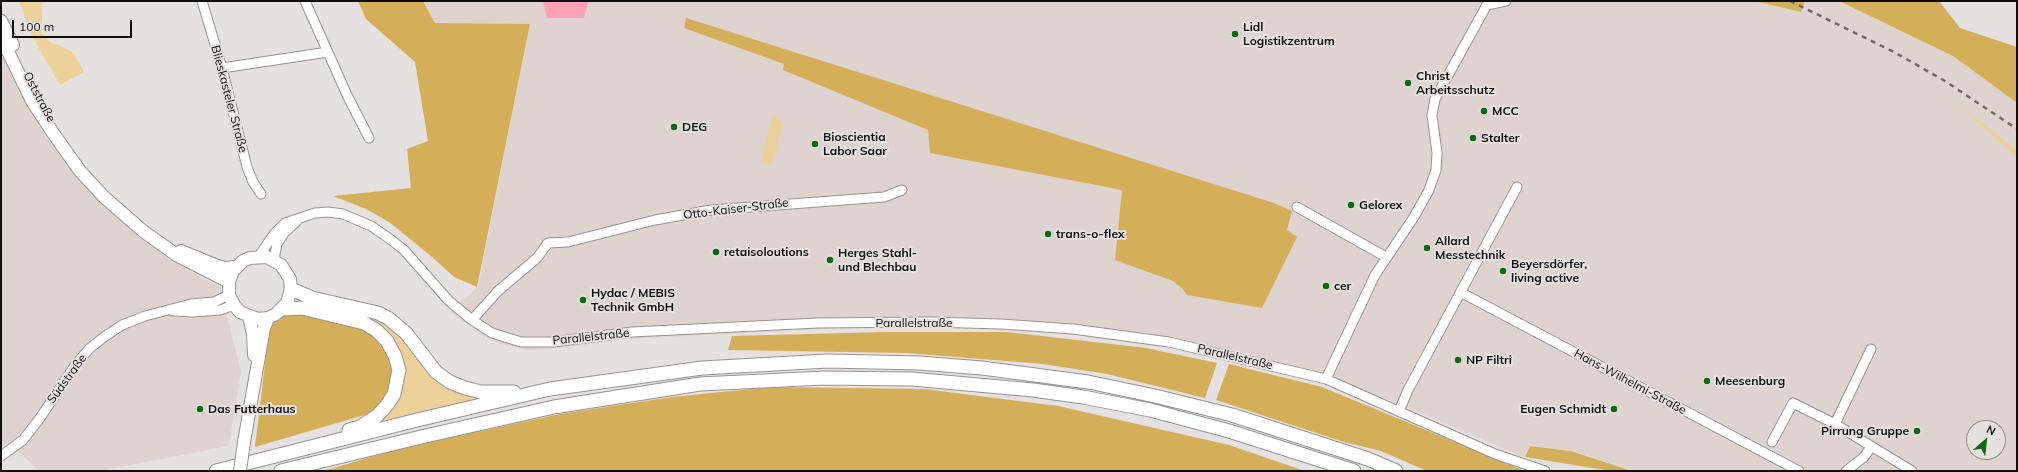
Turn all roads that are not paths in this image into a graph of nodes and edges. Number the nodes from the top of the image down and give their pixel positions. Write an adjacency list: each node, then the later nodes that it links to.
1 (202, 1): 8 (street, Blieskasteler Straße)
2 (305, 1): 7 (street)
3 (1506, 1): 4 (street)
4 (1488, 3): 18 (street)
5 (1, 21): 10 (main road, Oststraße)
6 (1, 37): 10 (main road, Oststraße)
7 (328, 52): 8 (street); 9 (street)
8 (222, 68): 13 (street, Blieskasteler Straße)
9 (369, 138)
10 (80, 172): 16 (main road, Oststraße)
11 (1517, 187): 23 (street)
12 (902, 190): 28 (street, Otto-Kaiser-Straße)
13 (261, 194)
14 (1297, 207): 18 (street)
15 (306, 216): 17 (street, Parallelstraße); 19 (street, Parallelstraße); 28 (street, Parallelstraße)
16 (164, 245): 20 (main road, Oststraße); 21 (main road, Oststraße)
17 (259, 256): 19 (main road); 20 (main road)
18 (1386, 257): 30 (street)
19 (274, 260): 22 (main road)
20 (236, 267): 21 (main road)
21 (229, 282): 24 (main road)
22 (291, 289): 25 (main road); 32 (highway)
23 (1462, 293): 33 (street); 45 (street, Hans-Wilhelmi-Straße)
24 (232, 300): 26 (main road); 38 (street, Südstraße)
25 (282, 309): 27 (main road); 37 (highway)
26 (249, 317): 27 (main road); 31 (main road)
27 (268, 318): 31 (main road)
28 (472, 320): 30 (street, Parallelstraße)
29 (1871, 349): 34 (street)
30 (1326, 379): 33 (street, Parallelstraße)
31 (252, 386): 40 (main road, bridge)
32 (550, 389): 37 (highway); 43 (highway)
33 (1399, 411): 44 (street, Parallelstraße)
34 (1835, 424): 35 (street); 36 (street)
35 (1772, 442)
36 (1871, 447): 46 (street); 47 (street)
37 (293, 451): 39 (highway)
38 (1, 456)
39 (216, 471)
40 (240, 471)
41 (281, 471): 42 (highway)
42 (1354, 471)
43 (1396, 471)
44 (1545, 471)
45 (1799, 471)
46 (1846, 471)
47 (1912, 471)

